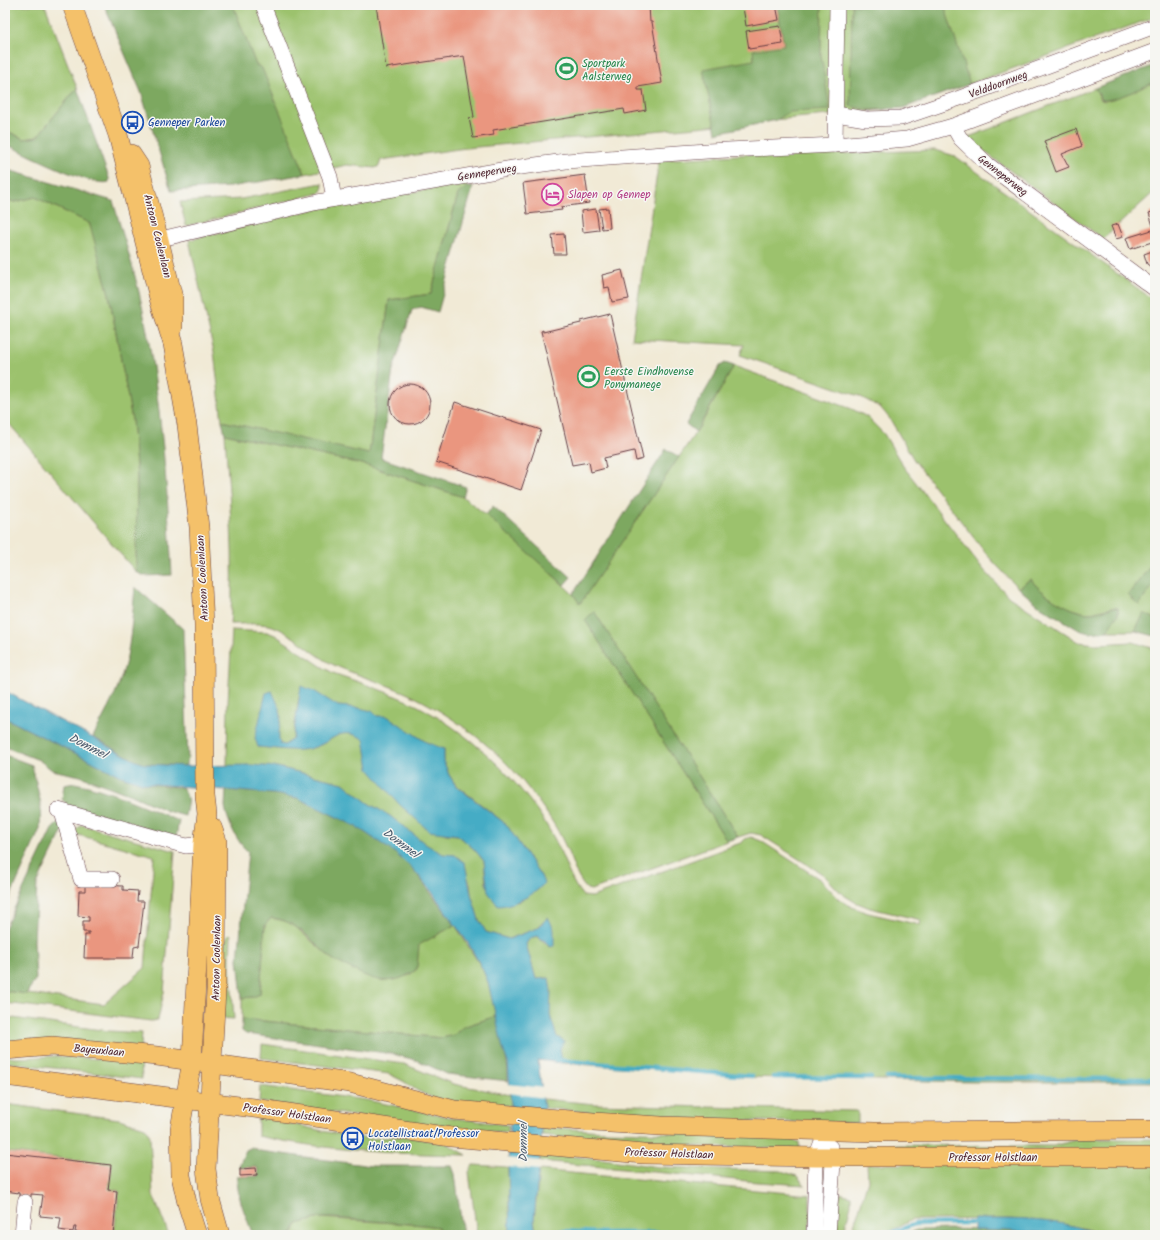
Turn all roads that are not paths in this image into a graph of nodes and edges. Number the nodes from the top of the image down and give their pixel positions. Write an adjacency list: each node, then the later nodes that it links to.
1 (72, 5): 10 (main road, Antoon Coolenlaan)
2 (263, 5): 9 (street)
3 (836, 5): 6 (street)
4 (1155, 26): 6 (street, Velddoornweg)
5 (1155, 51): 7 (street)
6 (836, 114): 8 (street)
7 (953, 126): 8 (street, Genneperweg); 11 (street, Genneperweg)
8 (835, 145): 9 (street, Genneperweg)
9 (334, 199): 10 (street, Genneperweg)
10 (152, 241): 12 (main road, Antoon Coolenlaan)
11 (1155, 290)
12 (206, 805): 13 (main road, Antoon Coolenlaan); 17 (main road, Antoon Coolenlaan)
13 (203, 844): 14 (street); 16 (main road, Antoon Coolenlaan)
14 (112, 879)
15 (5, 1050): 16 (main road, Bayeuxlaan)
16 (192, 1061): 17 (main road); 19 (main road, Antoon Coolenlaan)
17 (212, 1065): 20 (main road, Antoon Coolenlaan); 22 (main road)
18 (5, 1076): 19 (main road)
19 (186, 1100): 20 (main road, Professor Holstlaan); 27 (main road, Antoon Coolenlaan)
20 (210, 1102): 23 (main road, Professor Holstlaan); 28 (main road, Antoon Coolenlaan)
21 (1155, 1130): 22 (main road)
22 (826, 1131): 23 (street)
23 (825, 1157): 24 (main road, Professor Holstlaan); 29 (street); 30 (street)
24 (1155, 1157)
25 (25, 1202): 26 (street)
26 (22, 1235)
27 (197, 1235)
28 (220, 1235)
29 (814, 1235)
30 (828, 1235)

